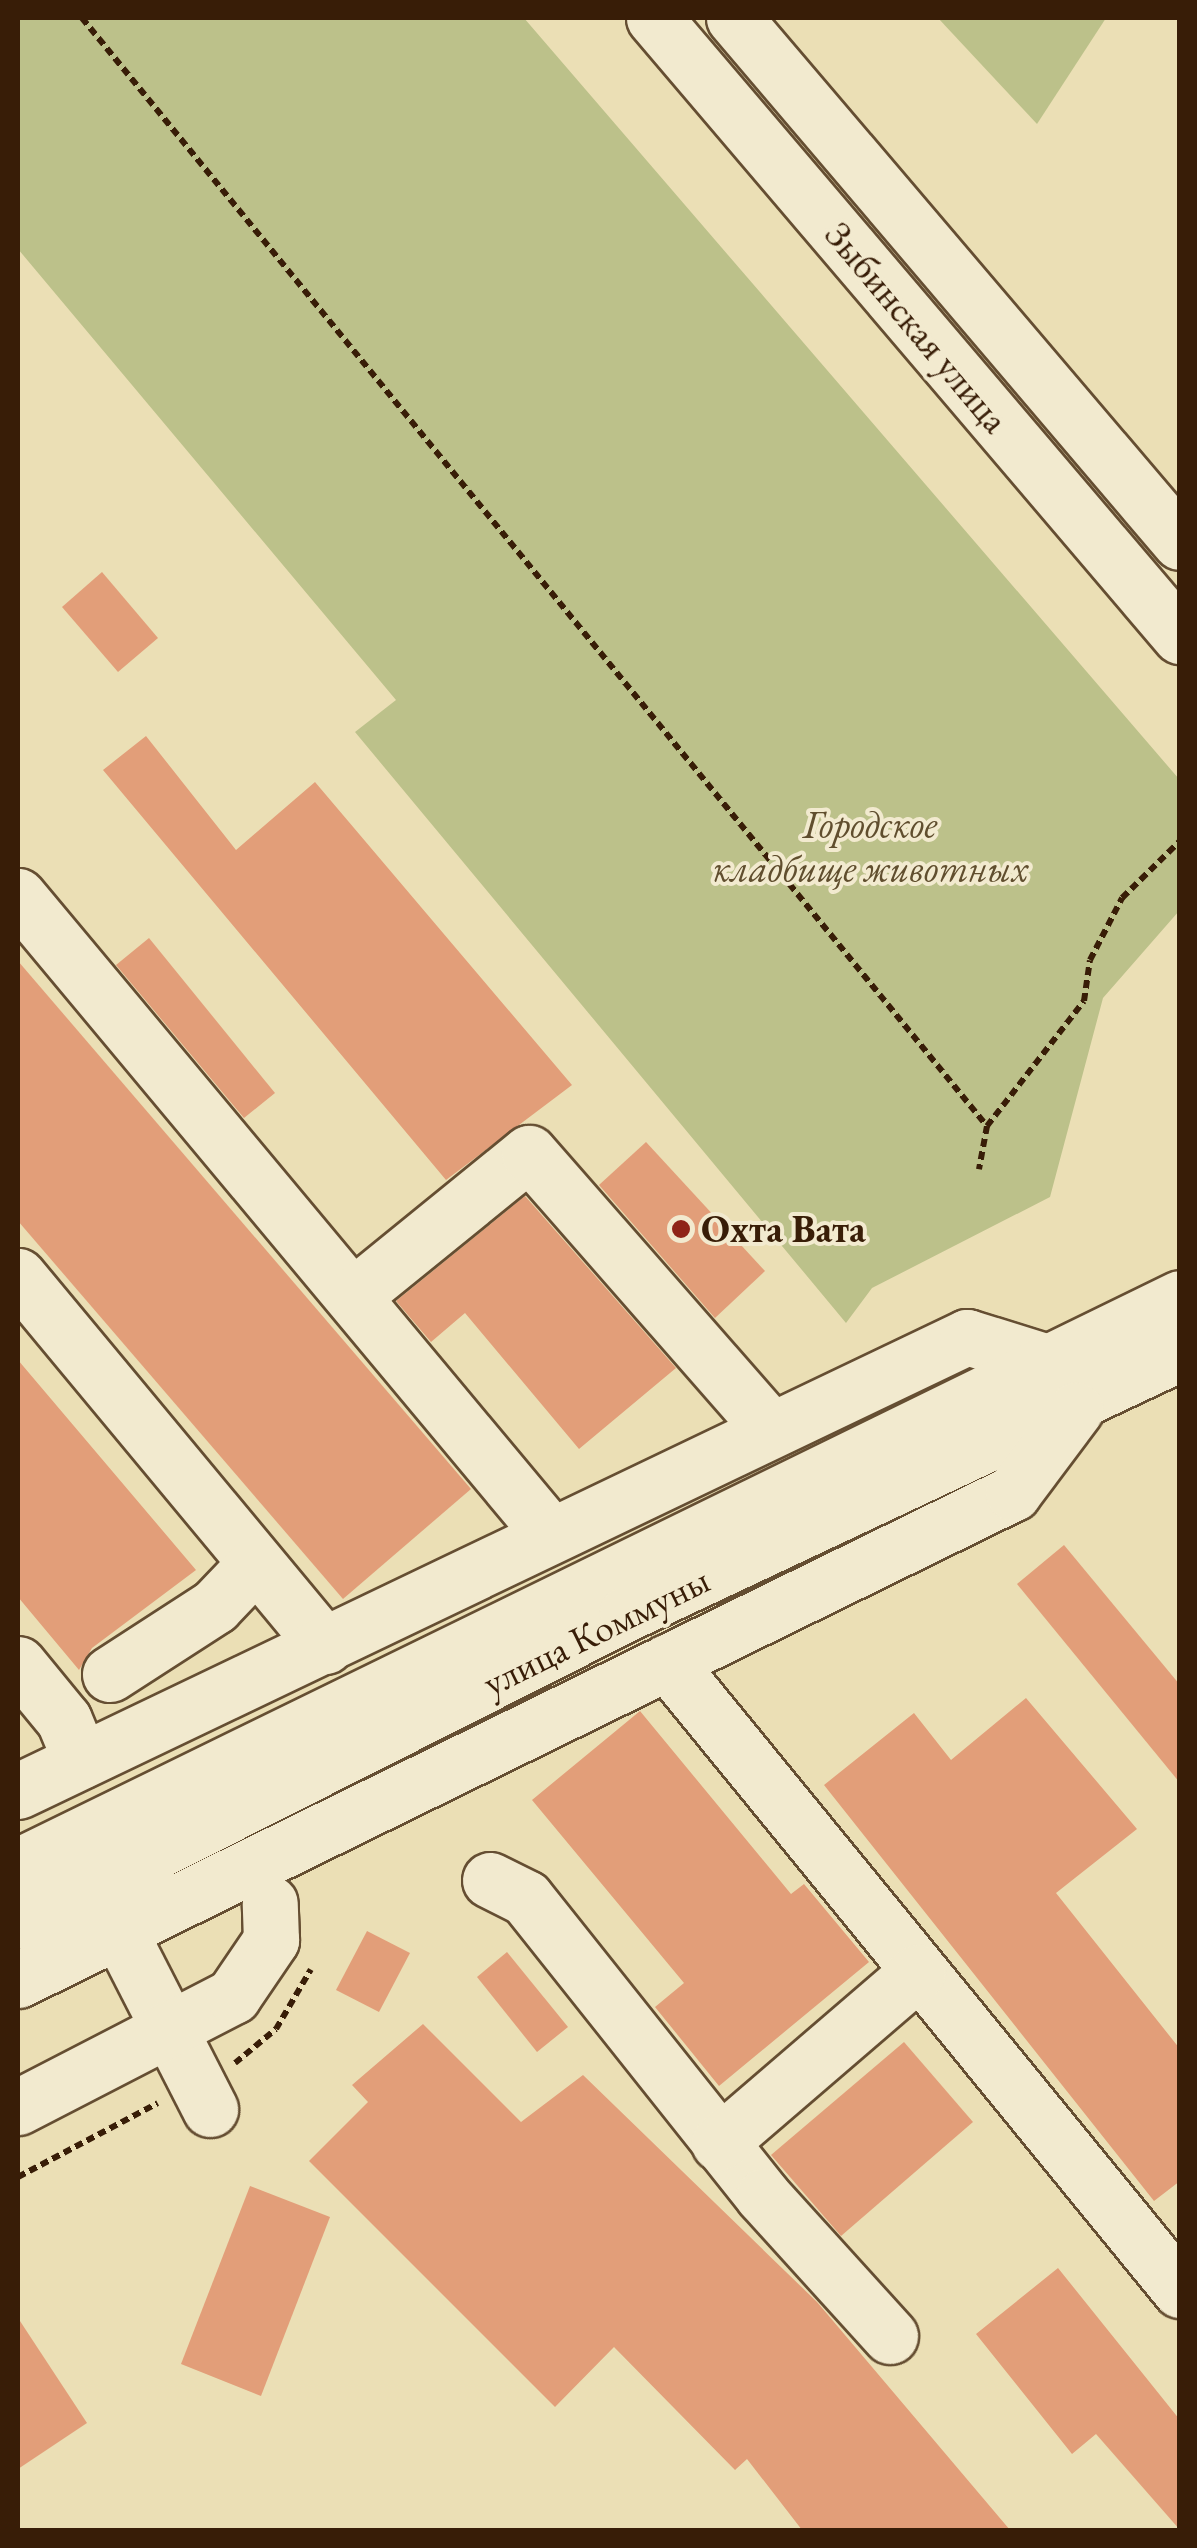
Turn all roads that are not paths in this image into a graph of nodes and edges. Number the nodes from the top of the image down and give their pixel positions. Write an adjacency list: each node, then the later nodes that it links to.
1 (654, 18): 4 (street, Зыбинская улица)
2 (734, 18): 3 (street, Зыбинская улица)
3 (1180, 542)
4 (1180, 636)
5 (18, 896): 7 (street)
6 (18, 1276): 13 (street)
7 (354, 1295): 11 (street); 12 (street)
8 (1180, 1298): 10 (street, улица Коммуны)
9 (1180, 1353): 10 (street, улица Коммуны)
10 (1066, 1386): 11 (street); 15 (street); 20 (street, улица Коммуны); 23 (street, улица Коммуны)
11 (770, 1429): 12 (street)
12 (551, 1535): 14 (street)
13 (256, 1564): 14 (street); 17 (street)
14 (325, 1646): 18 (street)
15 (668, 1662): 24 (street); 25 (street)
16 (18, 1664): 18 (street)
17 (110, 1674)
18 (81, 1761): 19 (street)
19 (18, 1791)
20 (18, 1866)
21 (490, 1880): 30 (street)
22 (270, 1903): 27 (street)
23 (18, 1921)
24 (119, 1931): 26 (street); 27 (street)
25 (918, 1972): 30 (street); 31 (street)
26 (18, 1980)
27 (171, 2030): 28 (street); 29 (street)
28 (18, 2107)
29 (210, 2110)
30 (720, 2143): 32 (street)
31 (1180, 2290)
32 (890, 2336)

